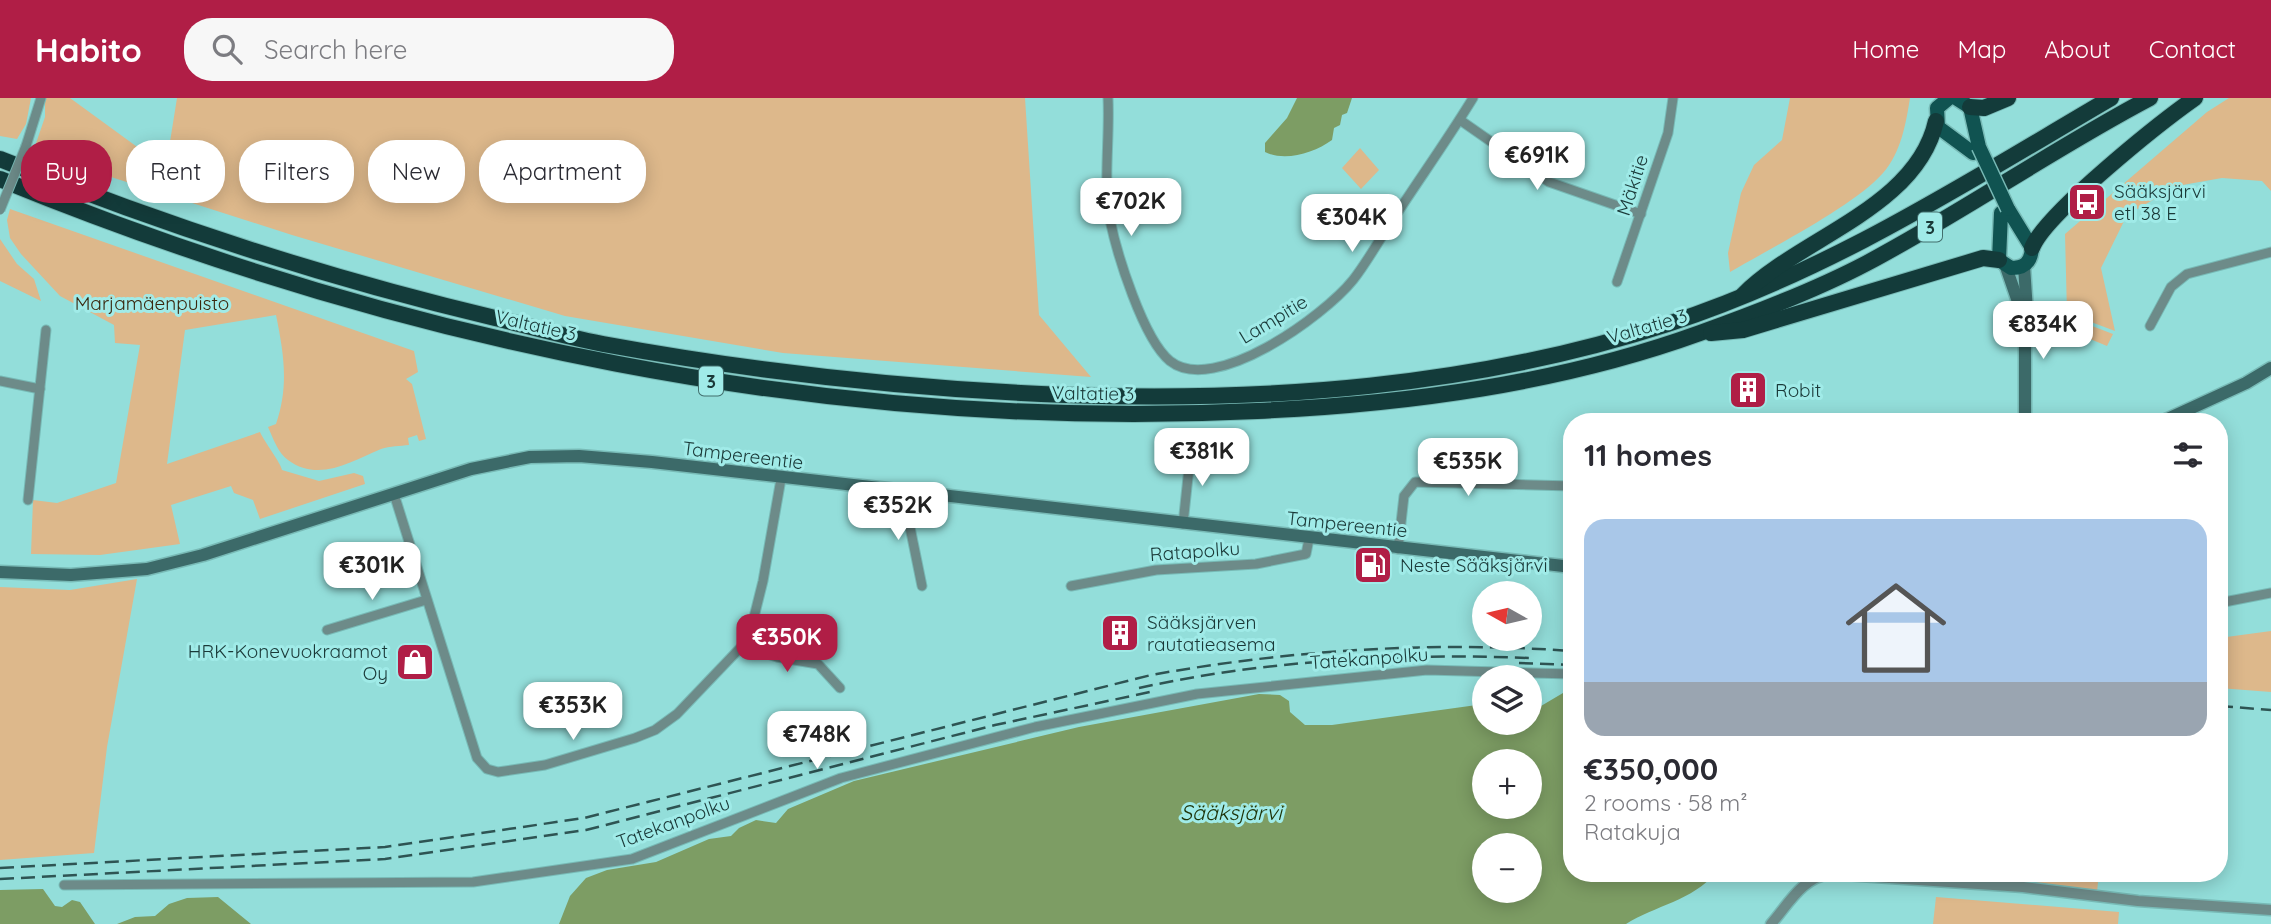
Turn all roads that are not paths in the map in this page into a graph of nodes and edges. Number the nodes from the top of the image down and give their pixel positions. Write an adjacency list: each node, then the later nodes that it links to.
1 (41, 98): 17 (street, bridge)
2 (1108, 98): 13 (street, Lampitie)
3 (1473, 98): 13 (street, Lampitie)
4 (1673, 98): 19 (street, Mäkitie)
5 (1949, 98): 12 (main road)
6 (1956, 98): 11 (main road)
7 (2008, 98): 11 (highway)
8 (2111, 98): 25 (highway, Valtatie 3 / 3)
9 (2150, 98): 29 (highway, Valtatie 3 / 3)
10 (2195, 98): 20 (highway)
11 (1970, 107): 14 (main road)
12 (1936, 111): 14 (main road); 25 (highway)
13 (1460, 120): 19 (street)
14 (1976, 150): 18 (main road, bridge)
15 (0, 159): 25 (highway, Valtatie 3 / 3)
16 (0, 179): 29 (highway, Valtatie 3 / 3)
17 (0, 210)
18 (2004, 211): 20 (main road); 22 (main road)
19 (1641, 214): 24 (street, Mäkitie)
20 (2032, 248): 23 (main road)
21 (2271, 252): 27 (street)
22 (2003, 264): 23 (main road); 26 (main road); 29 (highway)
23 (2024, 266): 26 (main road)
24 (1617, 282)
25 (1739, 299)
26 (2025, 322): 35 (main road)
27 (2150, 326)
28 (46, 330): 34 (street)
29 (1698, 334)
30 (2271, 368): 33 (main road)
31 (2271, 378): 33 (main road)
32 (0, 382): 34 (street)
33 (2246, 383): 36 (main road)
34 (40, 390): 42 (street)
35 (2025, 413)
36 (2181, 413)
37 (1191, 449): 43 (street)
38 (781, 479): 40 (main road, Tampereentie); 41 (main road, Tampereentie); 54 (street)
39 (1563, 486): 45 (street)
40 (903, 493): 43 (main road, Tampereentie); 48 (street)
41 (394, 494): 47 (main road, Tampereentie); 51 (street)
42 (28, 500)
43 (1183, 524): 44 (main road, Tampereentie)
44 (1309, 539): 45 (main road, Tampereentie); 49 (street, Ratapolku)
45 (1398, 549): 46 (main road, Tampereentie)
46 (1563, 566)
47 (0, 572)
48 (922, 586)
49 (1070, 586)
50 (2271, 593): 52 (street)
51 (426, 600): 53 (street); 54 (street)
52 (2228, 601)
53 (327, 631)
54 (741, 646): 56 (street)
55 (1563, 674): 60 (street, Tatekanpolku)
56 (841, 688)
57 (1810, 882): 63 (street)
58 (1955, 882): 61 (street)
59 (2010, 882): 61 (street)
60 (64, 885)
61 (2010, 886): 62 (street)
62 (2271, 910)
63 (1772, 924)

